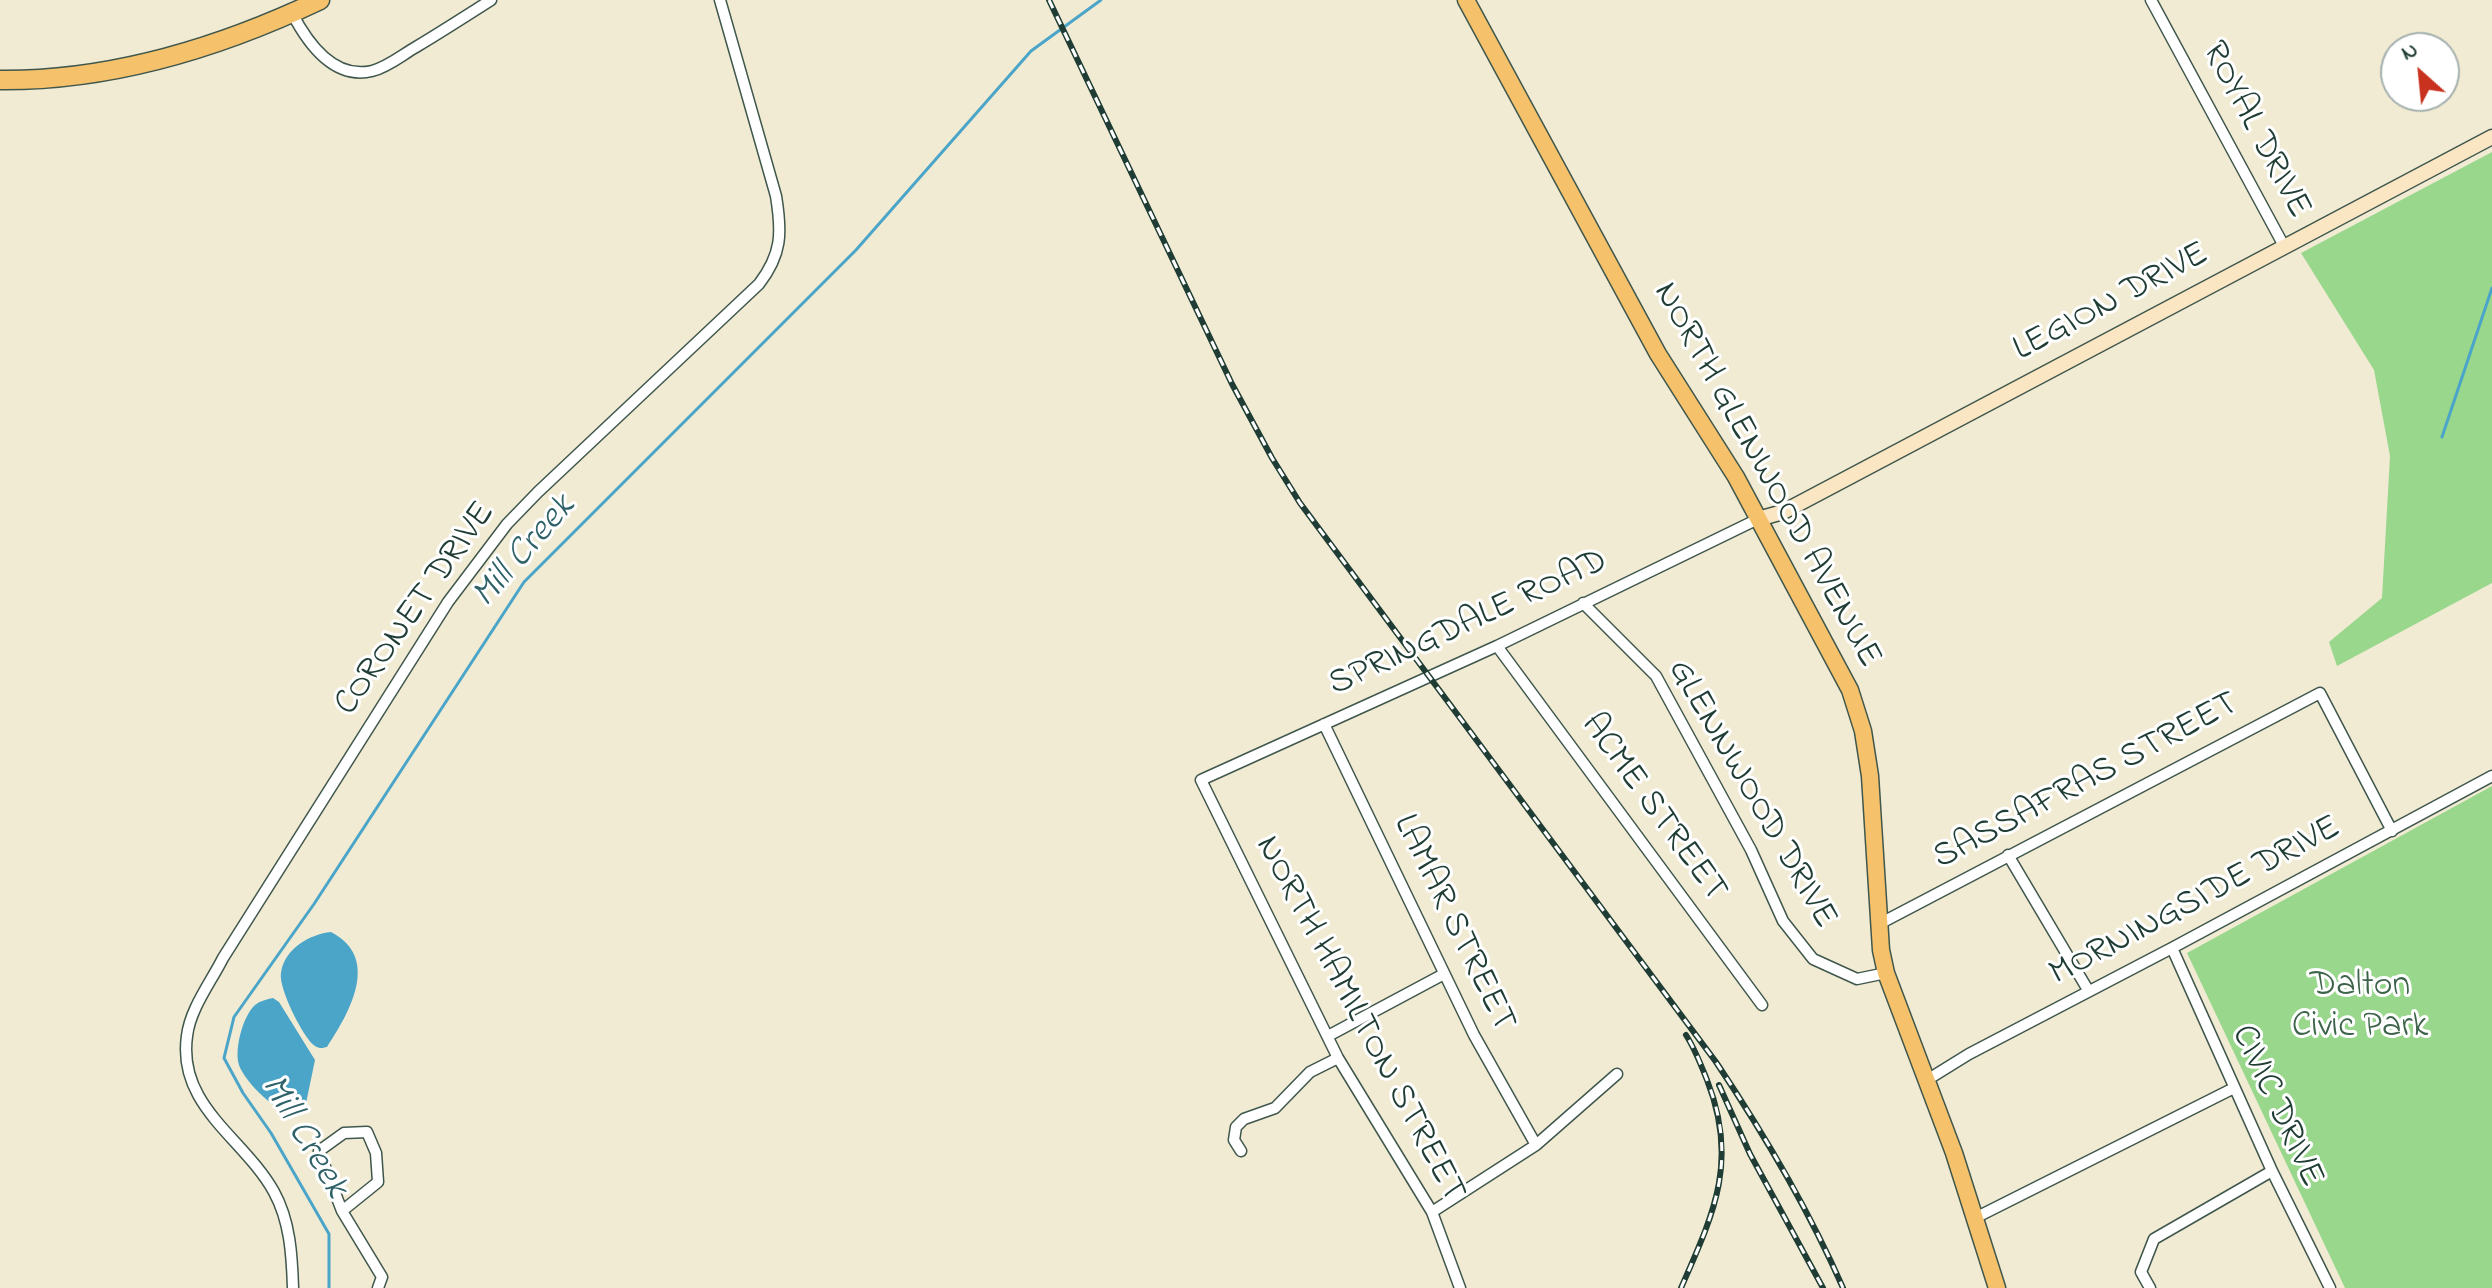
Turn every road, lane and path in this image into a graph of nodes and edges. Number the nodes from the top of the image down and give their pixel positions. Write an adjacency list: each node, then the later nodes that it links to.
1 (320, 0): 6 (highway)
2 (491, 0): 6 (street)
3 (720, 0): 35 (street, CORONET DRIVE)
4 (1466, 0): 10 (main road, NORTH GLENWOOD AVENUE)
5 (2151, 0): 9 (street, ROYAL DRIVE)
6 (292, 13): 7 (highway)
7 (0, 80)
8 (2492, 137): 9 (street, LEGION DRIVE)
9 (2284, 246): 10 (street, LEGION DRIVE)
10 (1758, 519): 11 (street, SPRINGDALE ROAD); 18 (main road, NORTH GLENWOOD AVENUE)
11 (1583, 603): 12 (street, SPRINGDALE ROAD); 20 (street, GLENNWOOD DRIVE)
12 (1497, 646): 13 (street, SPRINGDALE ROAD); 23 (street, ACME STREET)
13 (1324, 724): 15 (street, SPRINGDALE ROAD); 21 (street, LAMAR STREET)
14 (2492, 776): 16 (street, MORNINGSIDE DRIVE)
15 (1201, 780): 24 (street, NORTH HAMILTON STREET)
16 (2392, 831): 17 (street, SASSAFRAS STREET); 19 (street, MORNINGSIDE DRIVE)
17 (2008, 855): 18 (street, SASSAFRAS STREET); 22 (street)
18 (1881, 923): 20 (main road, NORTH GLENWOOD AVENUE)
19 (2172, 948): 22 (street, MORNINGSIDE DRIVE); 28 (street, CIVIC DRIVE)
20 (1886, 973): 27 (main road, NORTH GLENWOOD AVENUE)
21 (1444, 974): 24 (street); 29 (street, LAMAR STREET)
22 (2088, 990): 27 (street, MORNINGSIDE DRIVE)
23 (1762, 1005)
24 (1328, 1036): 25 (street, NORTH HAMILTON STREET)
25 (1338, 1058): 30 (street); 33 (street, NORTH HAMILTON STREET)
26 (1617, 1074): 29 (street)
27 (1927, 1080): 34 (main road, NORTH GLENWOOD AVENUE)
28 (2234, 1088): 31 (street, CIVIC DRIVE); 34 (street)
29 (1536, 1145): 33 (street)
30 (1241, 1151)
31 (2272, 1171): 39 (street); 40 (street, CIVIC DRIVE)
32 (342, 1211): 32 (street); 36 (street)
33 (1432, 1212): 37 (street, NORTH HAMILTON STREET)
34 (1977, 1217): 38 (main road, NORTH GLENWOOD AVENUE)
35 (293, 1288)
36 (378, 1288)
37 (1460, 1288)
38 (1997, 1288)
39 (2150, 1288)
40 (2330, 1288)

